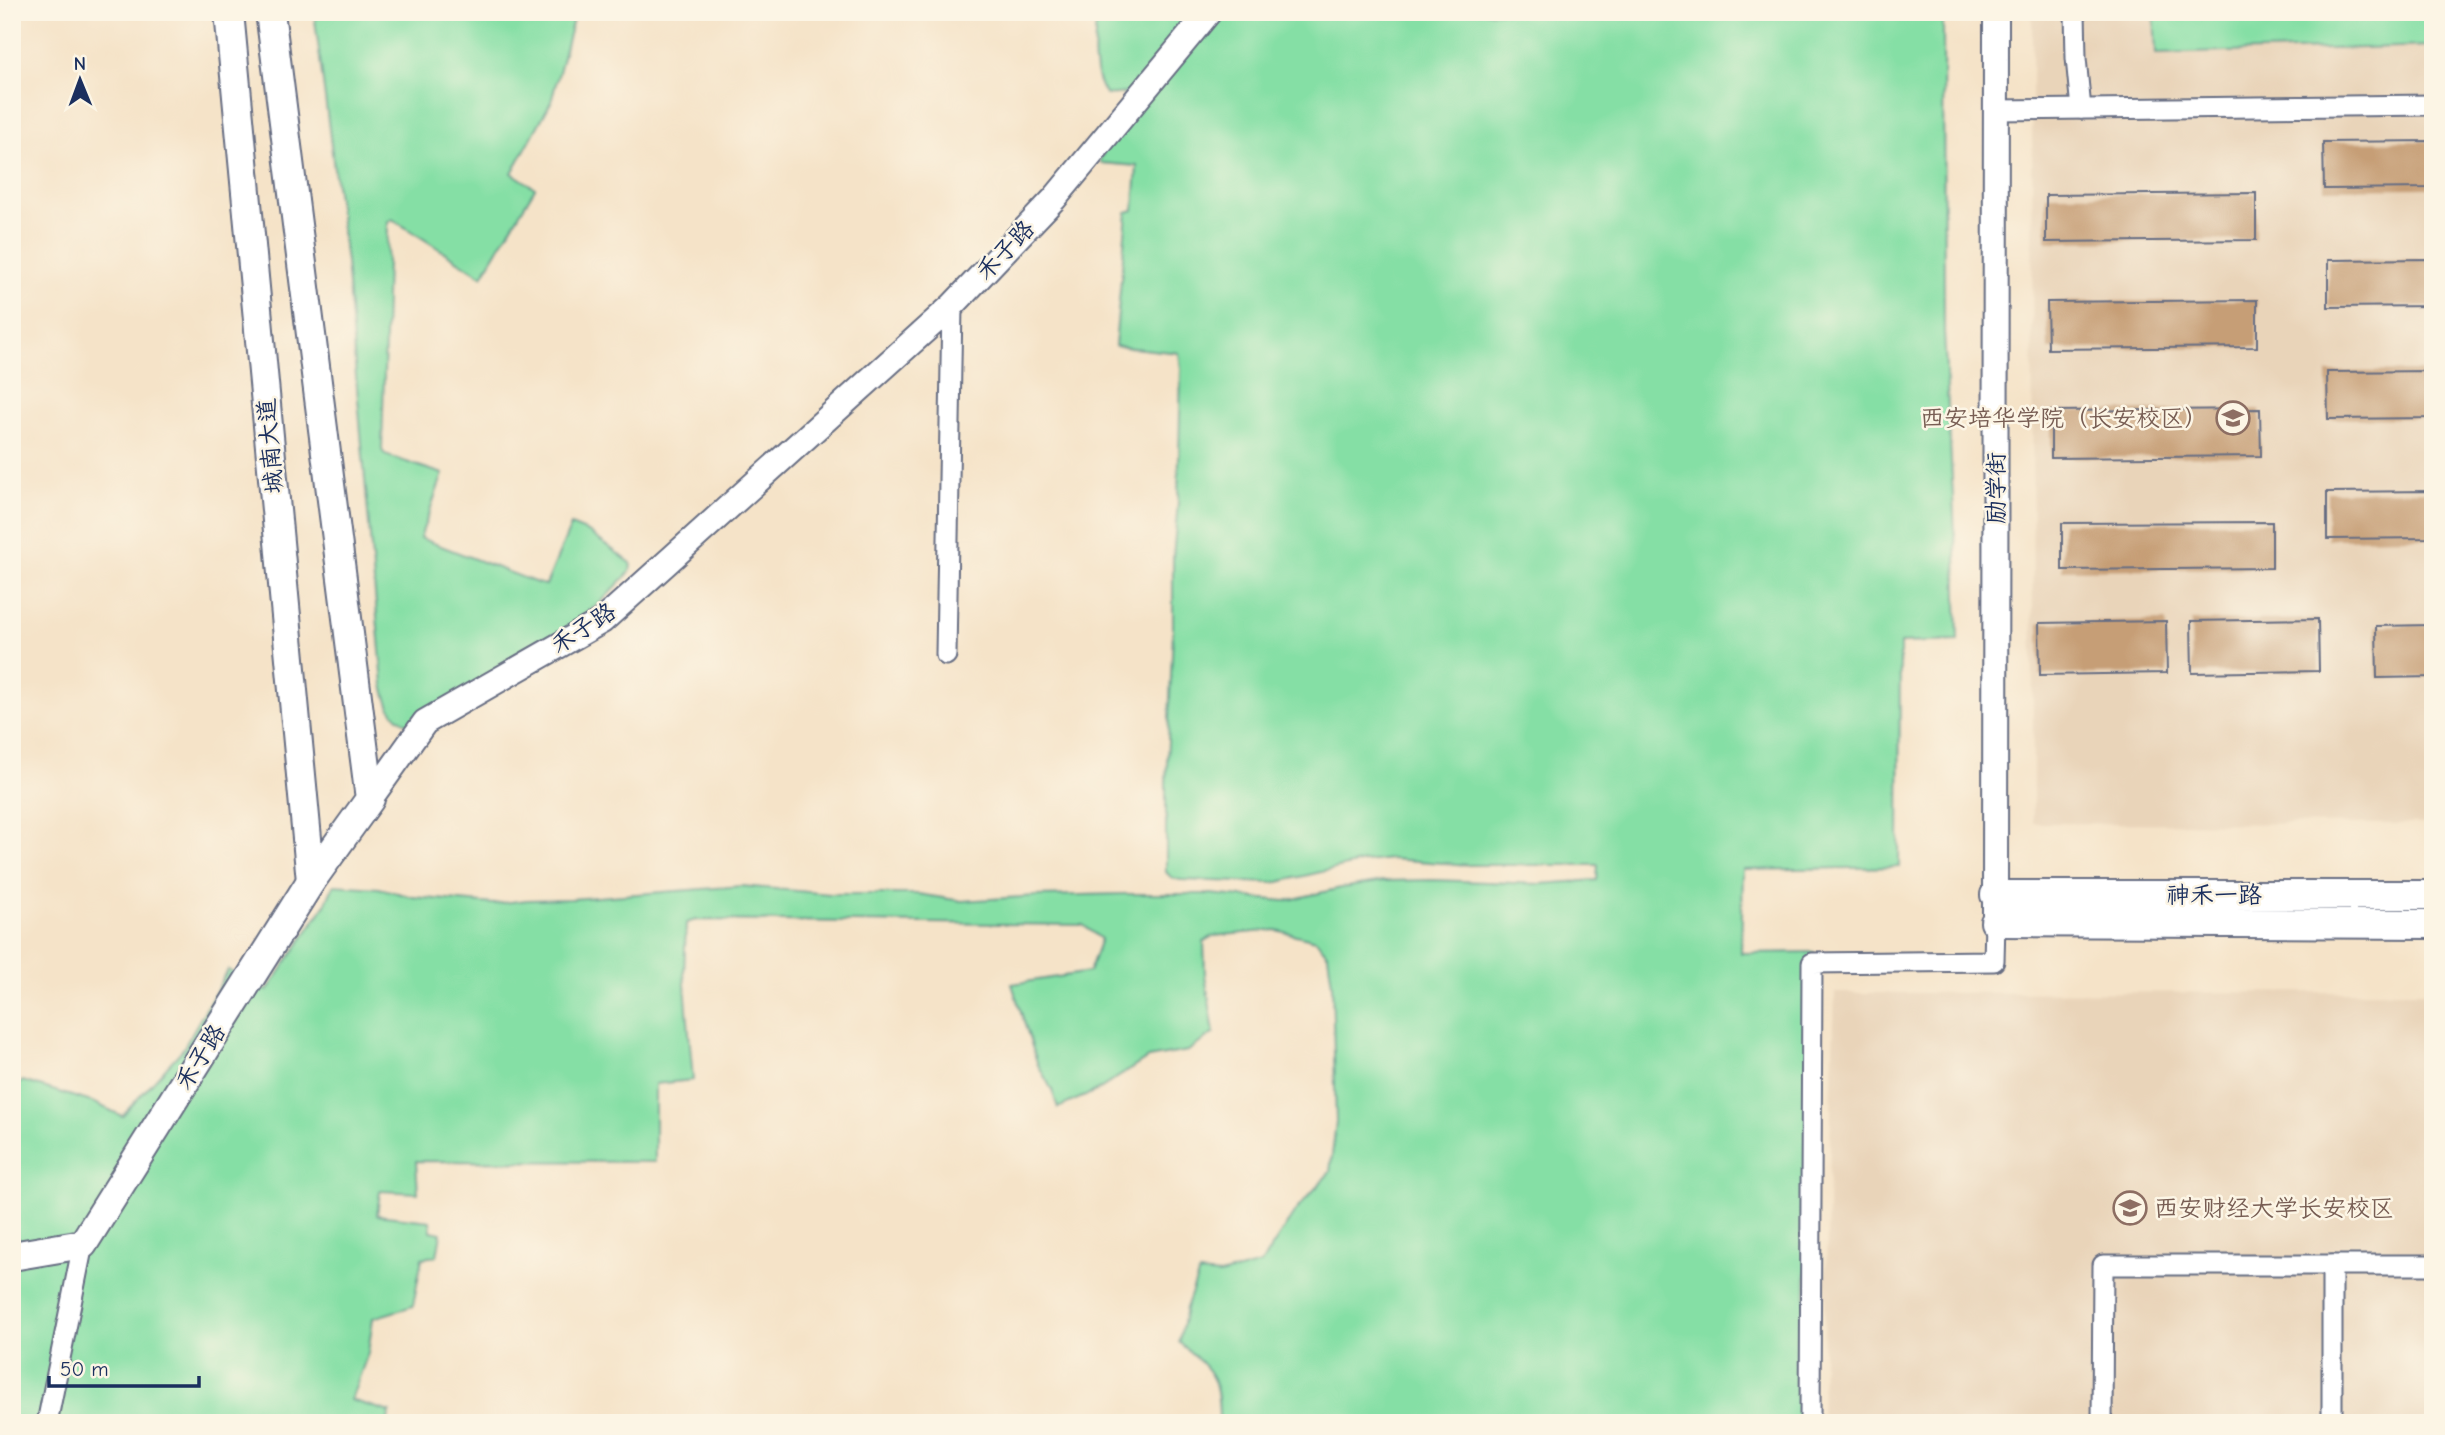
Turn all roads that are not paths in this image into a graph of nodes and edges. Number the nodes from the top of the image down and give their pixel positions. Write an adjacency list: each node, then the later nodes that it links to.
1 (229, 12): 12 (main road, 城南大道)
2 (270, 12): 11 (main road)
3 (1209, 12): 9 (street, 禾子路)
4 (1996, 12): 8 (street, 励学街)
5 (2075, 12): 7 (street)
6 (2433, 105): 7 (street)
7 (2081, 109): 8 (street)
8 (1996, 110): 14 (street, 励学街)
9 (952, 306): 10 (street); 11 (street, 禾子路)
10 (946, 655)
11 (370, 799): 12 (main road, 禾子路)
12 (311, 881): 16 (main road, 禾子路)
13 (2433, 895): 14 (main road, 神禾一路)
14 (1995, 909): 15 (main road, 神禾一路); 21 (street)
15 (2433, 924)
16 (83, 1244): 17 (main road); 20 (street)
17 (12, 1256)
18 (2332, 1265): 19 (street); 22 (street); 23 (street)
19 (2433, 1265)
20 (47, 1423)
21 (1810, 1423)
22 (2102, 1423)
23 (2332, 1423)

